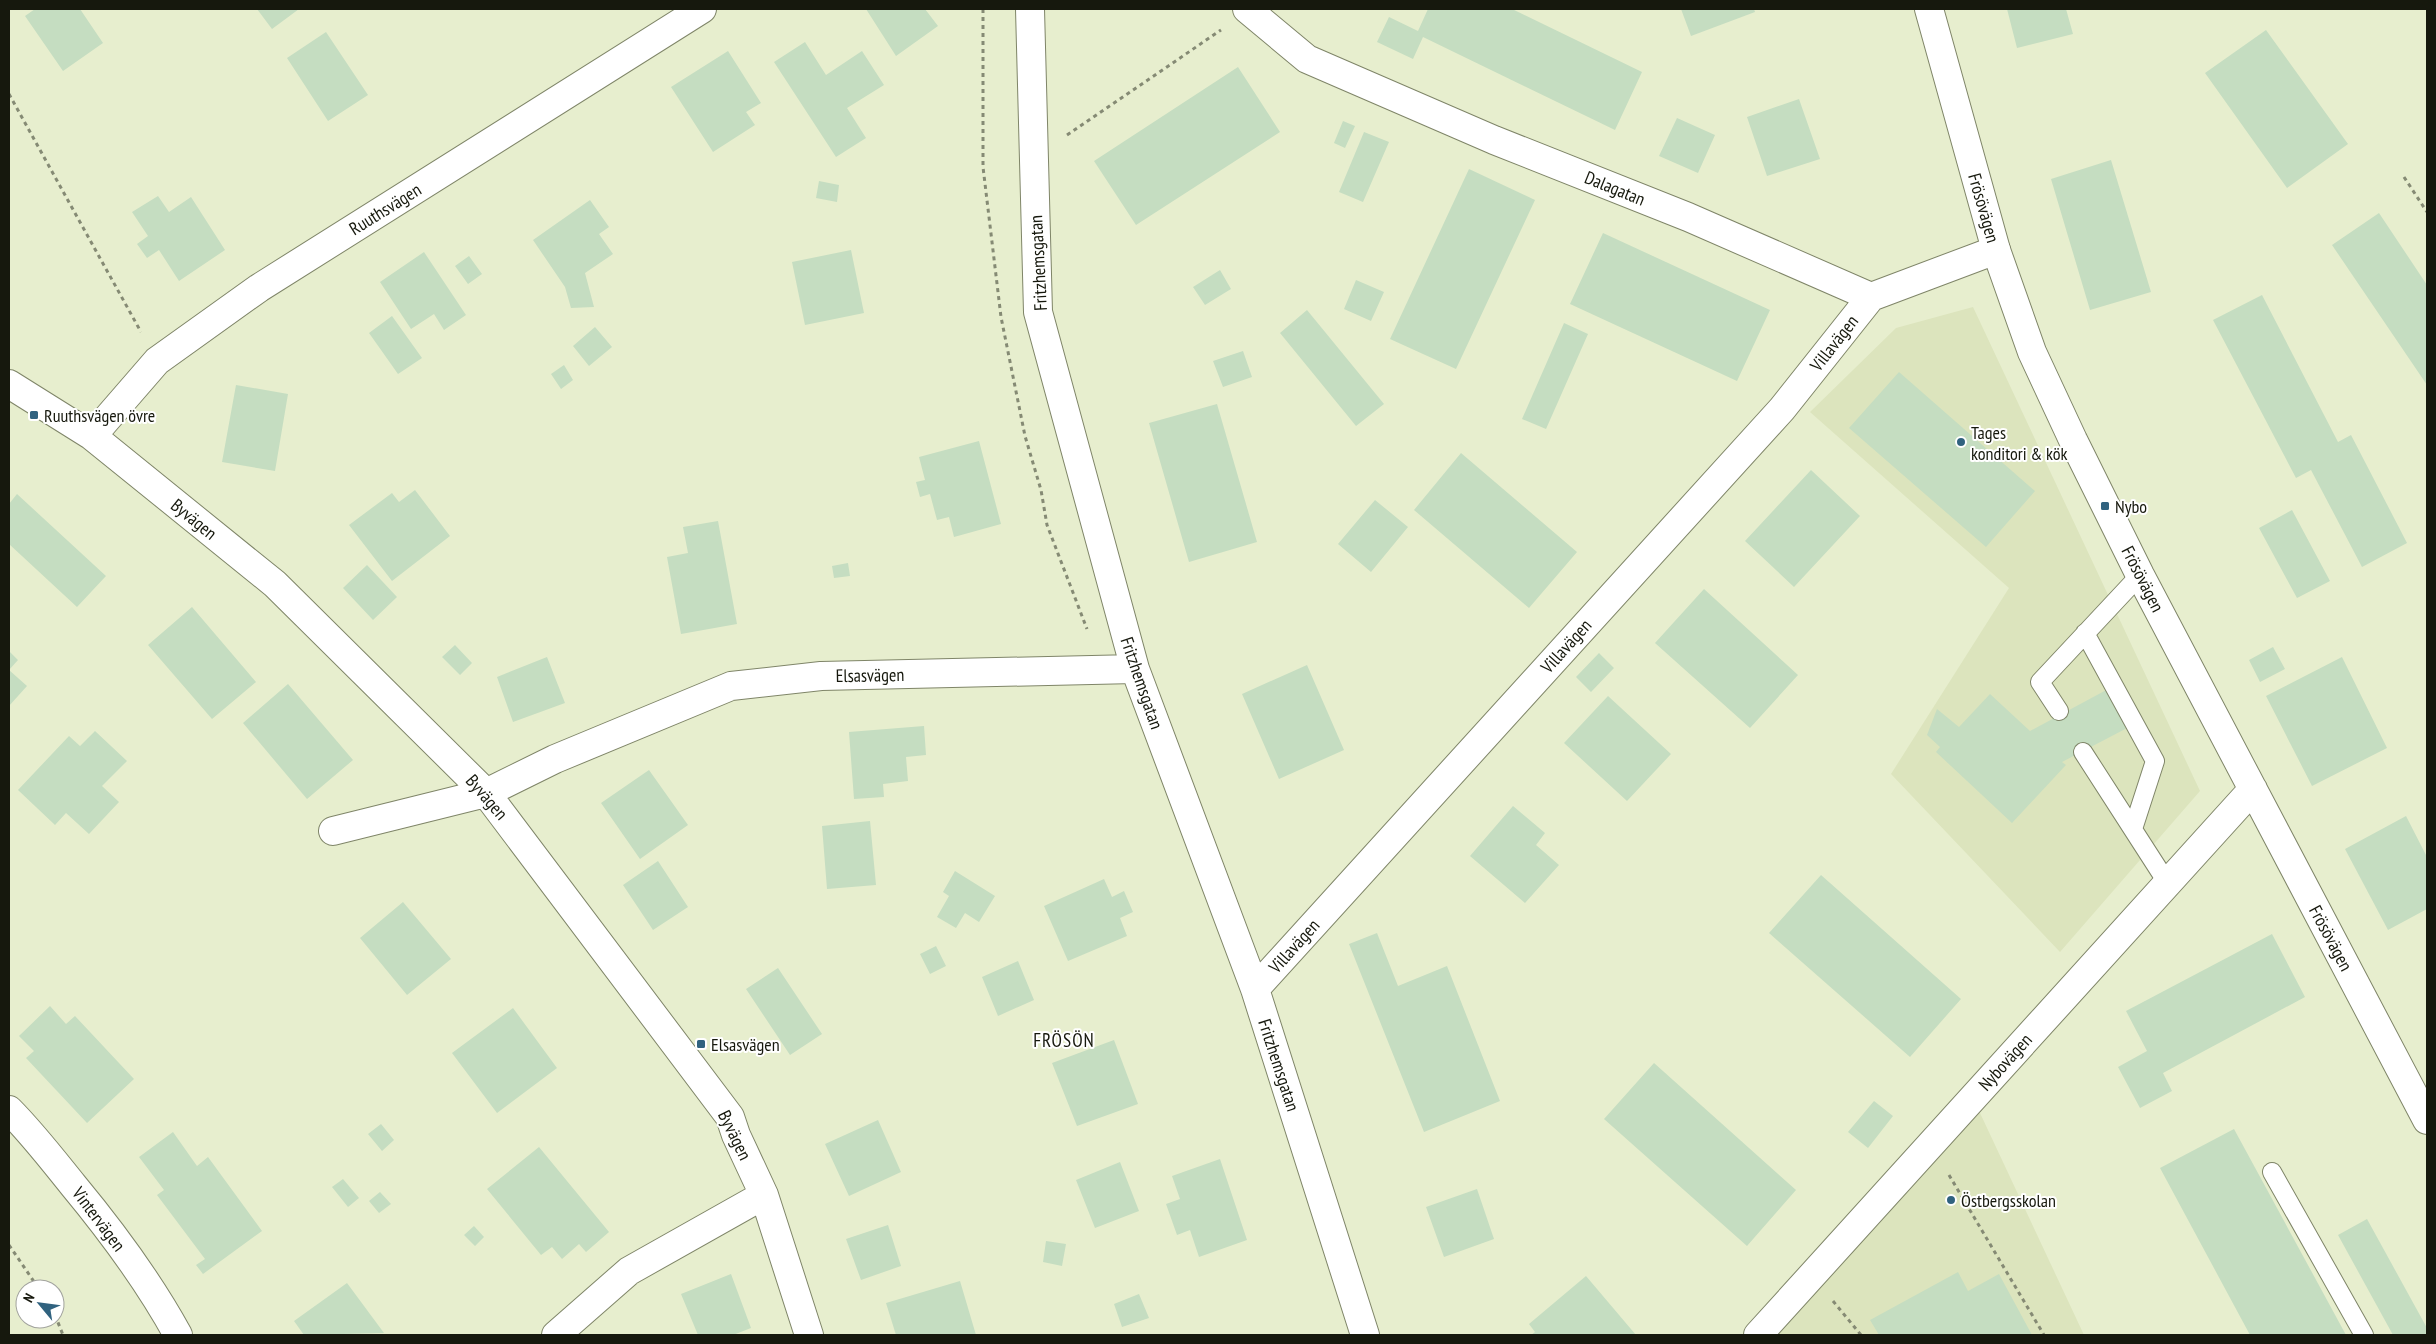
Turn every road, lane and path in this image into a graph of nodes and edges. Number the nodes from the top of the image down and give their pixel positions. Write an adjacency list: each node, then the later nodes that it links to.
1 (702, 9): 11 (street, Ruuthsvägen)
2 (1030, 9): 6 (street, Fritzhemsgatan)
3 (1929, 9): 9 (street, Frösövägen)
4 (1237, 16): 6 (path); 10 (street, Dalagatan)
5 (9, 94): 11 (path)
6 (1034, 149): 16 (street, Fritzhemsgatan)
7 (2404, 177): 8 (path)
8 (2427, 212)
9 (1996, 250): 10 (street); 14 (street, Frösövägen)
10 (1871, 297): 24 (street, Villavägen)
11 (157, 361): 13 (street, Ruuthsvägen)
12 (9, 384): 13 (street, Byvägen)
13 (92, 436): 20 (street, Byvägen)
14 (2140, 575): 15 (lane); 19 (street, Frösövägen)
15 (2085, 634): 17 (lane); 21 (lane)
16 (1135, 669): 20 (street, Elsasvägen); 24 (street, Fritzhemsgatan)
17 (2059, 711)
18 (2083, 752): 21 (lane)
19 (2253, 789): 23 (street, Nybovägen); 26 (street, Frösövägen)
20 (486, 793): 22 (street, Elsasvägen); 29 (street, Byvägen)
21 (2133, 829): 23 (lane)
22 (333, 830)
23 (2168, 884): 27 (street, Nybovägen)
24 (1255, 989): 36 (street, Fritzhemsgatan)
25 (9, 1110): 33 (street, Vintervägen)
26 (2427, 1120)
27 (1931, 1144): 31 (street, Nybovägen); 39 (path)
28 (2272, 1172): 40 (lane)
29 (764, 1195): 34 (street); 35 (street, Byvägen)
30 (9, 1245): 32 (path)
31 (1812, 1276): 37 (street, Nybovägen); 38 (path)
32 (32, 1279)
33 (178, 1335)
34 (556, 1335)
35 (809, 1335)
36 (1365, 1335)
37 (1758, 1335)
38 (1860, 1335)
39 (2044, 1335)
40 (2364, 1335)

